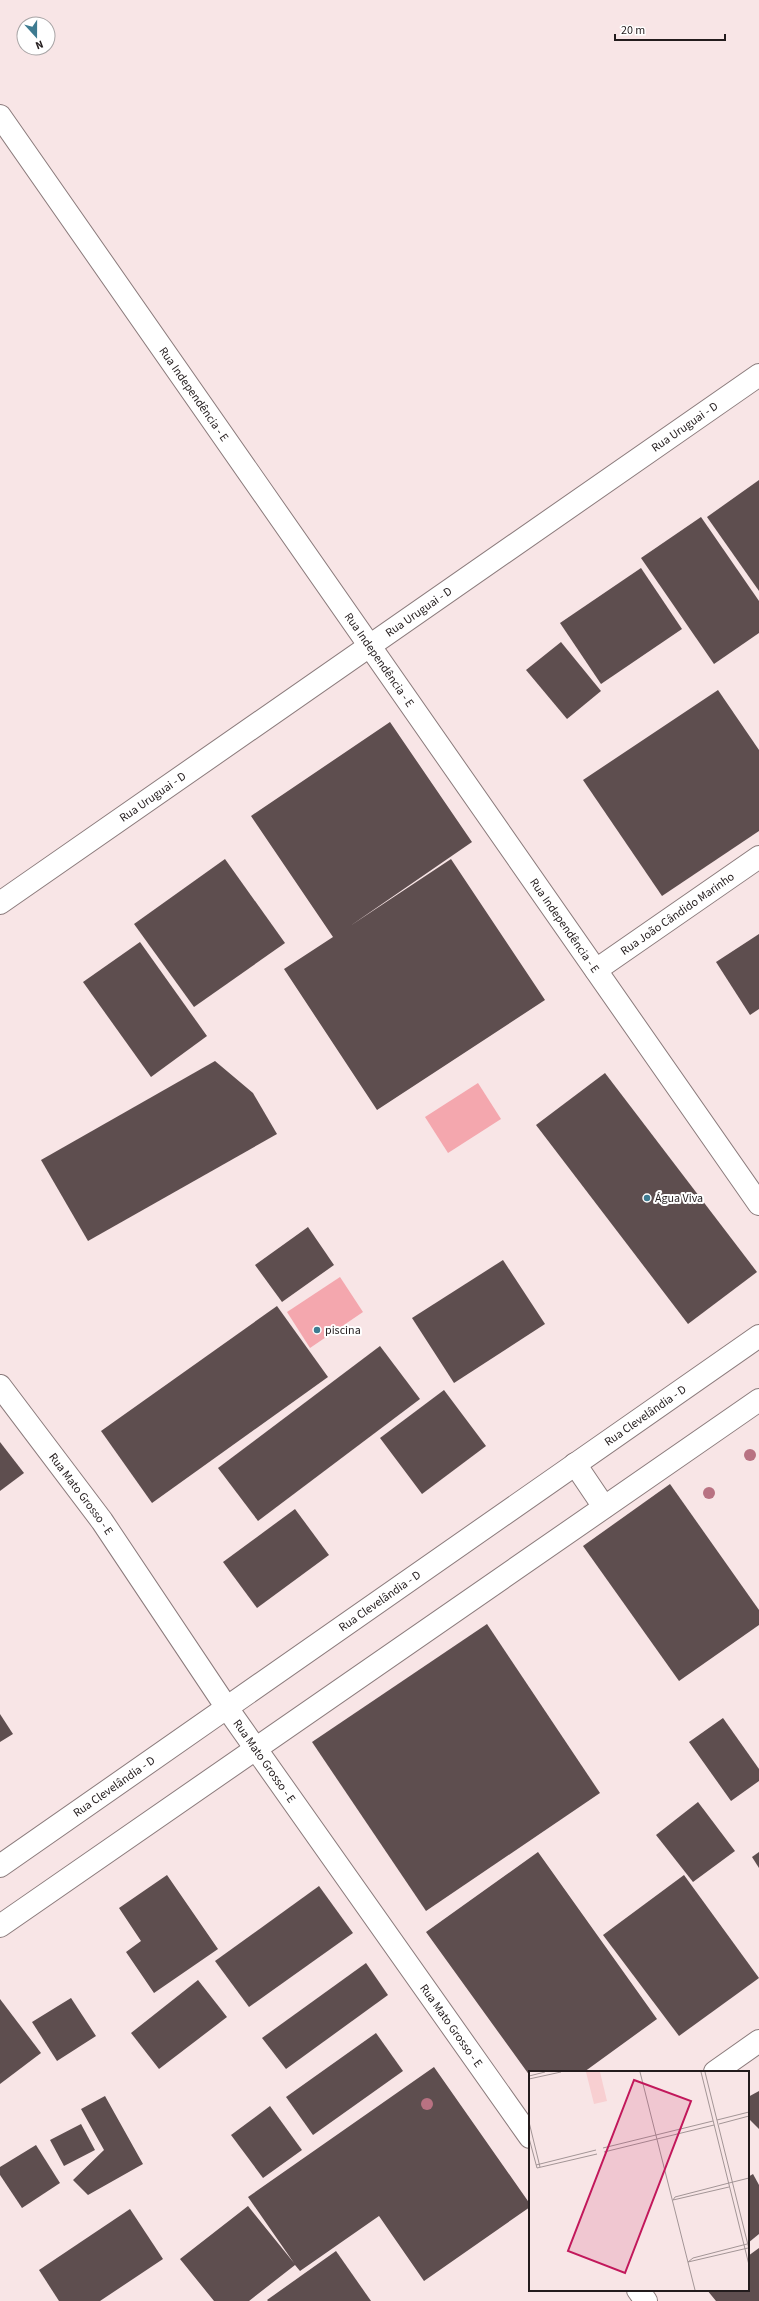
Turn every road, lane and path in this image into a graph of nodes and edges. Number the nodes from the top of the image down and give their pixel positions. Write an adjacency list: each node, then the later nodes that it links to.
1 (0, 116): 3 (street, Rua Independência - E)
2 (759, 376): 3 (street, Rua Uruguai - D)
3 (369, 645): 5 (street, Rua Uruguai - D); 6 (street, Rua Independência - E)
4 (759, 857): 6 (street, Rua João Cândido Marinho)
5 (0, 903)
6 (596, 970): 7 (street, Rua Independência - E)
7 (759, 1204)
8 (759, 1336): 11 (street, Rua Clevelândia - D)
9 (0, 1386): 13 (street, Rua Mato Grosso - E)
10 (759, 1400): 12 (street)
11 (575, 1464): 12 (street); 13 (street, Rua Clevelândia - D)
12 (604, 1508): 14 (street)
13 (227, 1708): 14 (street, Rua Mato Grosso - E); 15 (street, Rua Clevelândia - D)
14 (255, 1748): 16 (street); 19 (street, Rua Mato Grosso - E)
15 (0, 1866)
16 (0, 1926)
17 (759, 2041): 18 (street)
18 (716, 2071)
19 (529, 2136)
20 (639, 2291): 21 (street)
21 (646, 2301)

